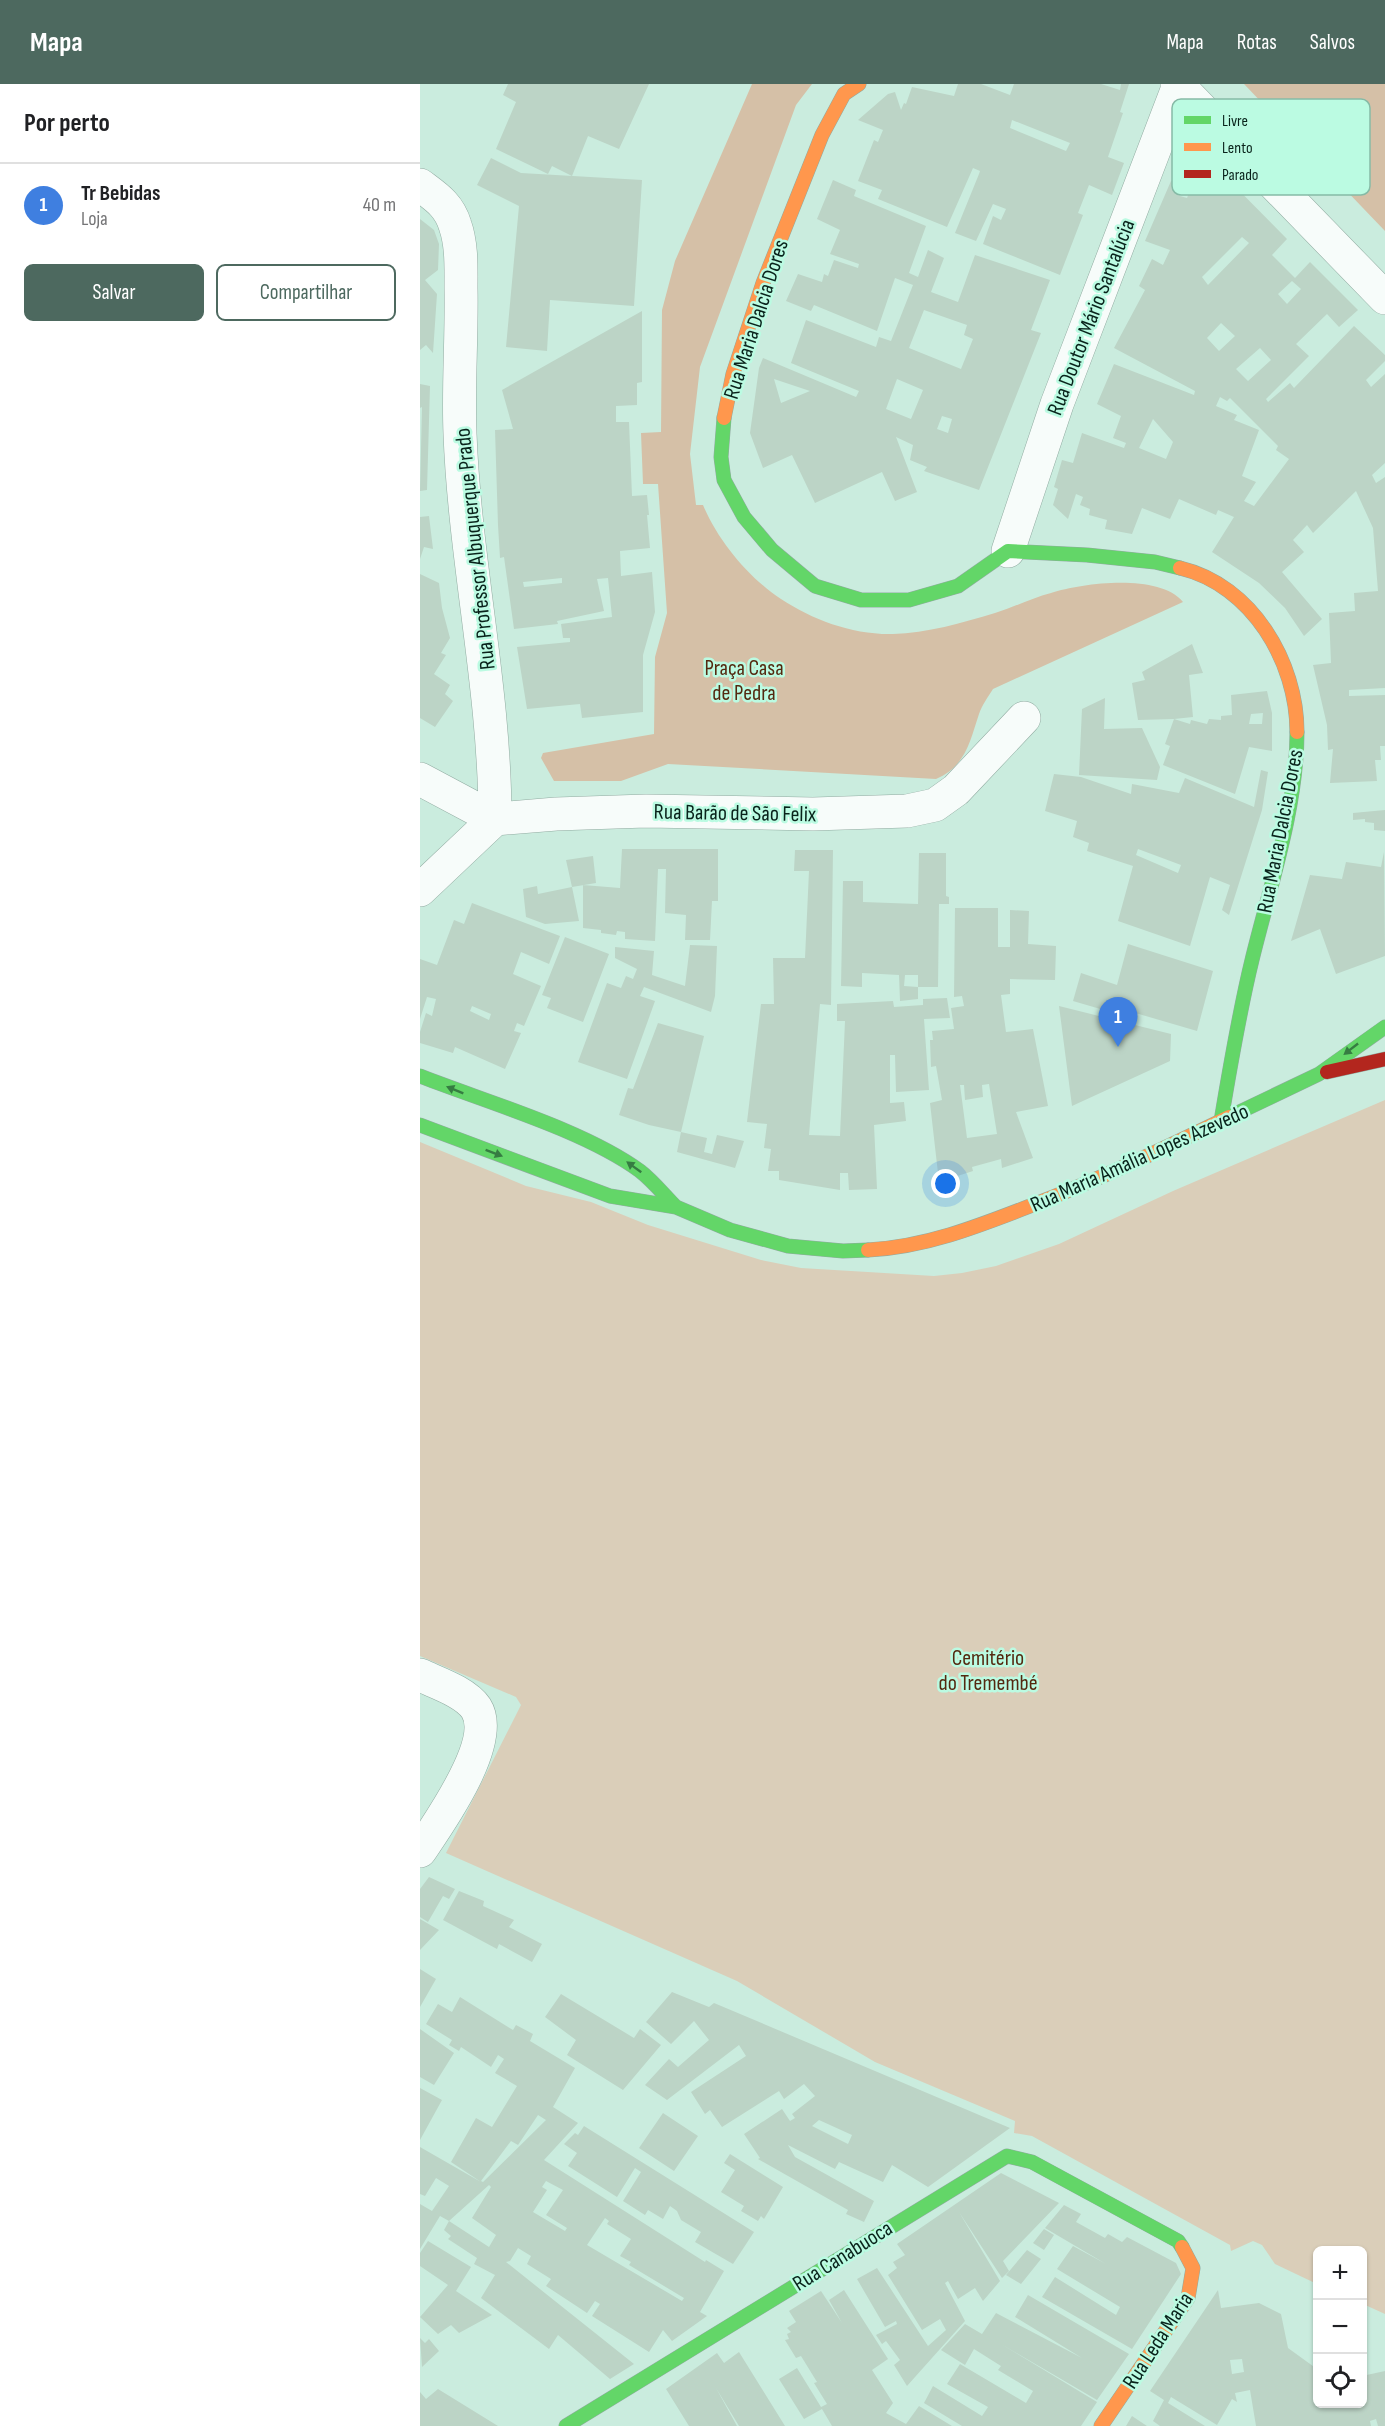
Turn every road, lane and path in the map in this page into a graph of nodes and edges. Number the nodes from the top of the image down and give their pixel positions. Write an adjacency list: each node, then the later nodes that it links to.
1 (859, 84): 8 (street, Rua Maria Dalcia Dores)
2 (1178, 85): 3 (street)
3 (1192, 99)
4 (1172, 101): 8 (street, Rua Doutor Mário Santalúcia)
5 (420, 185): 11 (street, Rua Professor Albuquerque Prado)
6 (1285, 195): 7 (street)
7 (1385, 298)
8 (1008, 551): 17 (street, Rua Maria Dalcia Dores)
9 (1024, 718): 11 (street, Rua Barão de São Felix)
10 (420, 778): 11 (street)
11 (495, 819): 12 (street)
12 (420, 890)
13 (1385, 1027): 15 (street, Rua Maria Amália Lopes Azevedo, one-way to 15)
14 (1385, 1059): 15 (street, Rua Maria Amália Lopes Azevedo)
15 (1319, 1074): 17 (street, Rua Maria Amália Lopes Azevedo)
16 (420, 1076): 19 (street, Rua Maria Amália Lopes Azevedo, one-way to 16)
17 (1221, 1121): 19 (street, Rua Maria Amália Lopes Azevedo)
18 (420, 1125): 19 (street, Rua Maria Amália Lopes Azevedo, one-way to 19)
19 (676, 1207)
20 (421, 1675): 21 (street)
21 (420, 1851)
22 (1126, 2212): 23 (street, Rua Canabuoca); 24 (street, Rua Leda Maria)
23 (566, 2426)
24 (1101, 2426)

